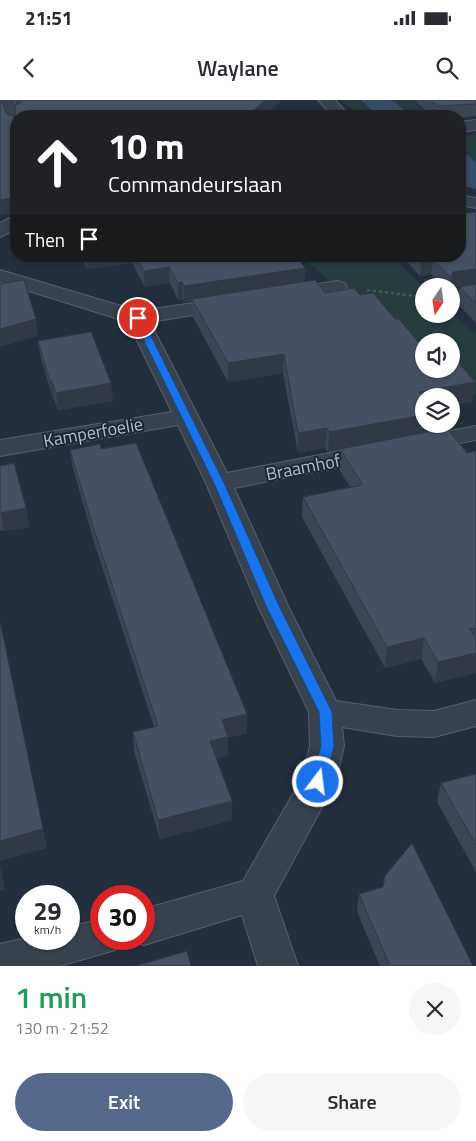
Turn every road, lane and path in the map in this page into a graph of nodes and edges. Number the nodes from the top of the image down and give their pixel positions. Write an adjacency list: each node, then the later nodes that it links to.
1 (326, 100): 2 (street)
2 (336, 110)
3 (0, 276): 6 (street)
4 (336, 287): 5 (path); 6 (street)
5 (415, 295)
6 (138, 318): 7 (street)
7 (185, 417): 9 (street, Kamperfoelie); 10 (street)
8 (476, 433): 10 (street, Braamhof)
9 (0, 448)
10 (219, 483): 11 (street)
11 (325, 712): 12 (street); 13 (street)
12 (476, 713)
13 (254, 895): 14 (street); 17 (street)
14 (155, 924)
15 (90, 940): 16 (street)
16 (0, 963)
17 (278, 966)

